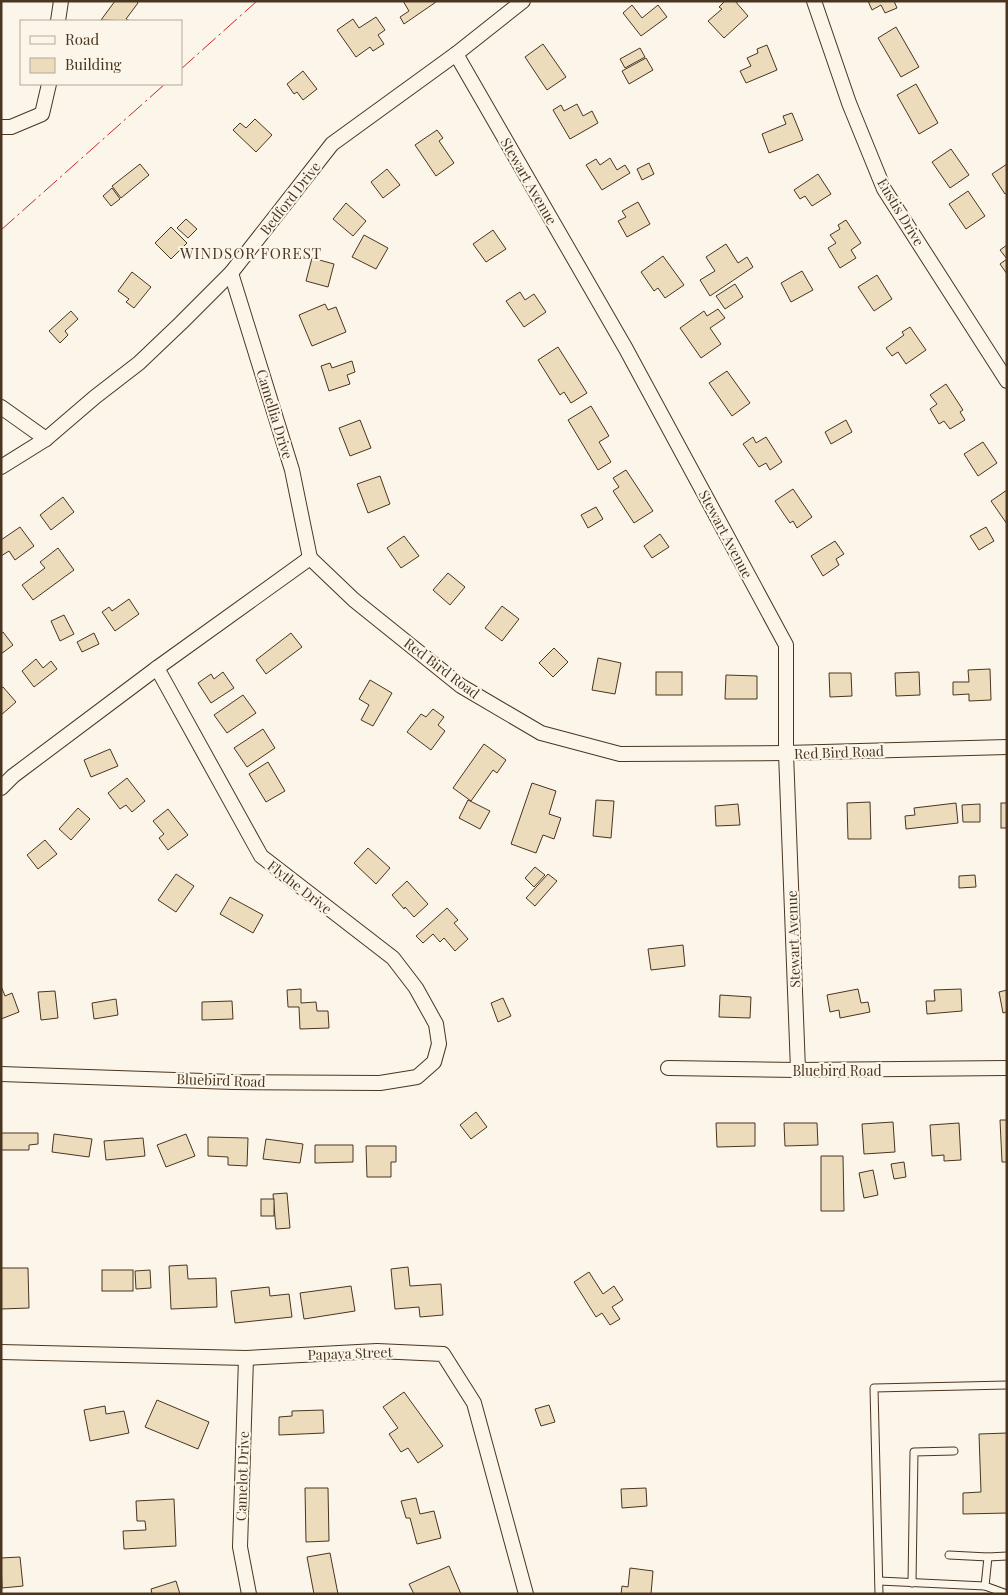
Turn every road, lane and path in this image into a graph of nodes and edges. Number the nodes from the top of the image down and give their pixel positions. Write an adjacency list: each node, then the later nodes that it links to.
1 (523, 1): 5 (street, Bedford Drive)
2 (814, 1): 9 (street, Eustis Drive)
3 (62, 2): 4 (street)
4 (58, 20)
5 (456, 54): 8 (street, Bedford Drive); 16 (street, Stewart Avenue)
6 (49, 85): 7 (street)
7 (1, 127)
8 (231, 273): 11 (street, Bedford Drive); 13 (street, Camellia Drive)
9 (1007, 381)
10 (1, 407): 11 (street)
11 (46, 439): 12 (street, Bedford Drive)
12 (1, 466)
13 (310, 558): 14 (street); 16 (street, Red Bird Road)
14 (156, 668): 17 (street); 18 (street, Flythe Drive)
15 (1007, 747): 16 (street, Red Bird Road)
16 (786, 753): 21 (street, Stewart Avenue)
17 (1, 788)
18 (434, 1062): 22 (street, Bluebird Road)
19 (668, 1068): 21 (street, Bluebird Road)
20 (1007, 1068): 21 (street, Bluebird Road)
21 (798, 1070)
22 (1, 1074)
23 (1, 1352): 24 (street, Papaya Street)
24 (246, 1358): 33 (street, Camelot Drive); 34 (street, Papaya Street)
25 (1007, 1385): 30 (lane)
26 (954, 1451): 31 (lane)
27 (950, 1555): 29 (lane)
28 (1007, 1556): 29 (lane)
29 (988, 1557): 32 (lane)
30 (879, 1581): 31 (lane); 35 (lane)
31 (912, 1583): 32 (lane)
32 (986, 1586): 36 (lane)
33 (249, 1594)
34 (526, 1594)
35 (879, 1594)
36 (1007, 1594)

